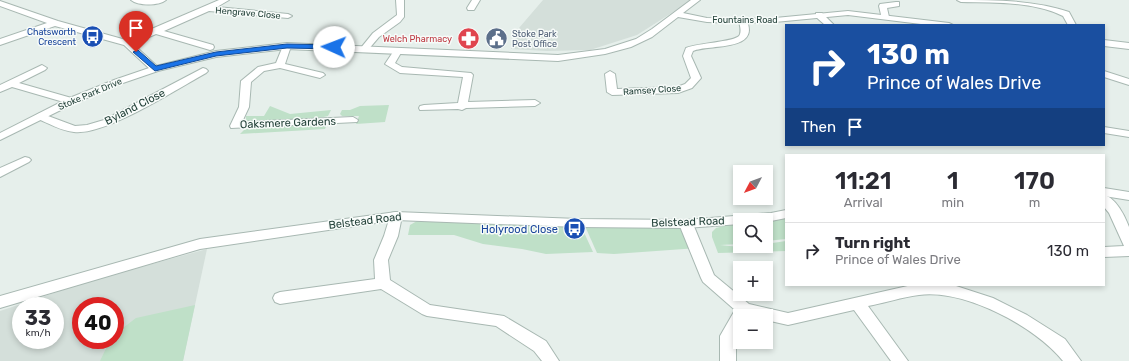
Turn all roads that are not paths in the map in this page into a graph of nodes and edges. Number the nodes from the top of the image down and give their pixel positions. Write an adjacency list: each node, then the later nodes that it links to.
1 (134, 0): 2 (street)
2 (162, 0)
3 (225, 0): 12 (street)
4 (400, 0): 31 (street)
5 (476, 0): 11 (street)
6 (696, 0): 13 (street, Stoke Park Drive)
7 (960, 0): 21 (street)
8 (17, 2): 9 (street)
9 (3, 4): 18 (street)
10 (896, 4): 16 (street)
11 (471, 8)
12 (208, 9): 15 (street, Hengrave Close); 22 (street)
13 (676, 14): 17 (street, Fountains Road); 32 (street, Stoke Park Drive)
14 (819, 15): 16 (street, Fountains Road); 17 (street, Fountains Road); 19 (street)
15 (288, 16)
16 (886, 17): 20 (street, Fountains Road)
17 (744, 21): 37 (street, Ramsey Close)
18 (55, 23): 24 (street); 25 (street)
19 (829, 24)
20 (930, 24)
21 (1071, 24)
22 (156, 30): 25 (street); 29 (street)
23 (334, 31): 30 (street)
24 (0, 42)
25 (127, 43): 35 (street)
26 (1105, 43): 28 (street)
27 (287, 46): 30 (street, Stoke Park Drive); 33 (street); 35 (street, Stoke Park Drive)
28 (1129, 46)
29 (210, 47)
30 (319, 47): 31 (street, Stoke Park Drive)
31 (364, 49): 32 (street, Stoke Park Drive)
32 (398, 51): 45 (street)
33 (280, 65): 39 (street); 48 (street, Oaksmere Gardens)
34 (42, 68): 41 (street)
35 (155, 69): 43 (street, Stoke Park Drive)
36 (203, 71): 47 (street, Byland Close)
37 (610, 74)
38 (1105, 74): 40 (street)
39 (320, 75)
40 (1129, 82)
41 (12, 84): 42 (street); 43 (street)
42 (0, 89)
43 (71, 101): 47 (street, Stoke Park Drive)
44 (535, 103): 45 (street)
45 (462, 107): 46 (street)
46 (424, 108)
47 (40, 116): 51 (street, Stoke Park Drive)
48 (353, 120)
49 (1105, 130): 50 (street)
50 (1129, 134)
51 (0, 137)
52 (25, 160): 53 (street)
53 (0, 173)
54 (1105, 192): 55 (street)
55 (1129, 196)
56 (1105, 200): 60 (street)
57 (785, 214): 59 (street, Belstead Road)
58 (396, 216): 59 (street, Belstead Road); 63 (street); 65 (street, Belstead Road)
59 (686, 224): 67 (street)
60 (1129, 243)
61 (1129, 251): 62 (street)
62 (1105, 252)
63 (383, 283): 64 (street); 70 (street)
64 (280, 298)
65 (0, 302)
66 (858, 304): 68 (street); 72 (street); 73 (street)
67 (744, 309)
68 (773, 316)
69 (733, 328): 71 (street)
70 (550, 361)
71 (728, 361)
72 (900, 361)
73 (1073, 361)

